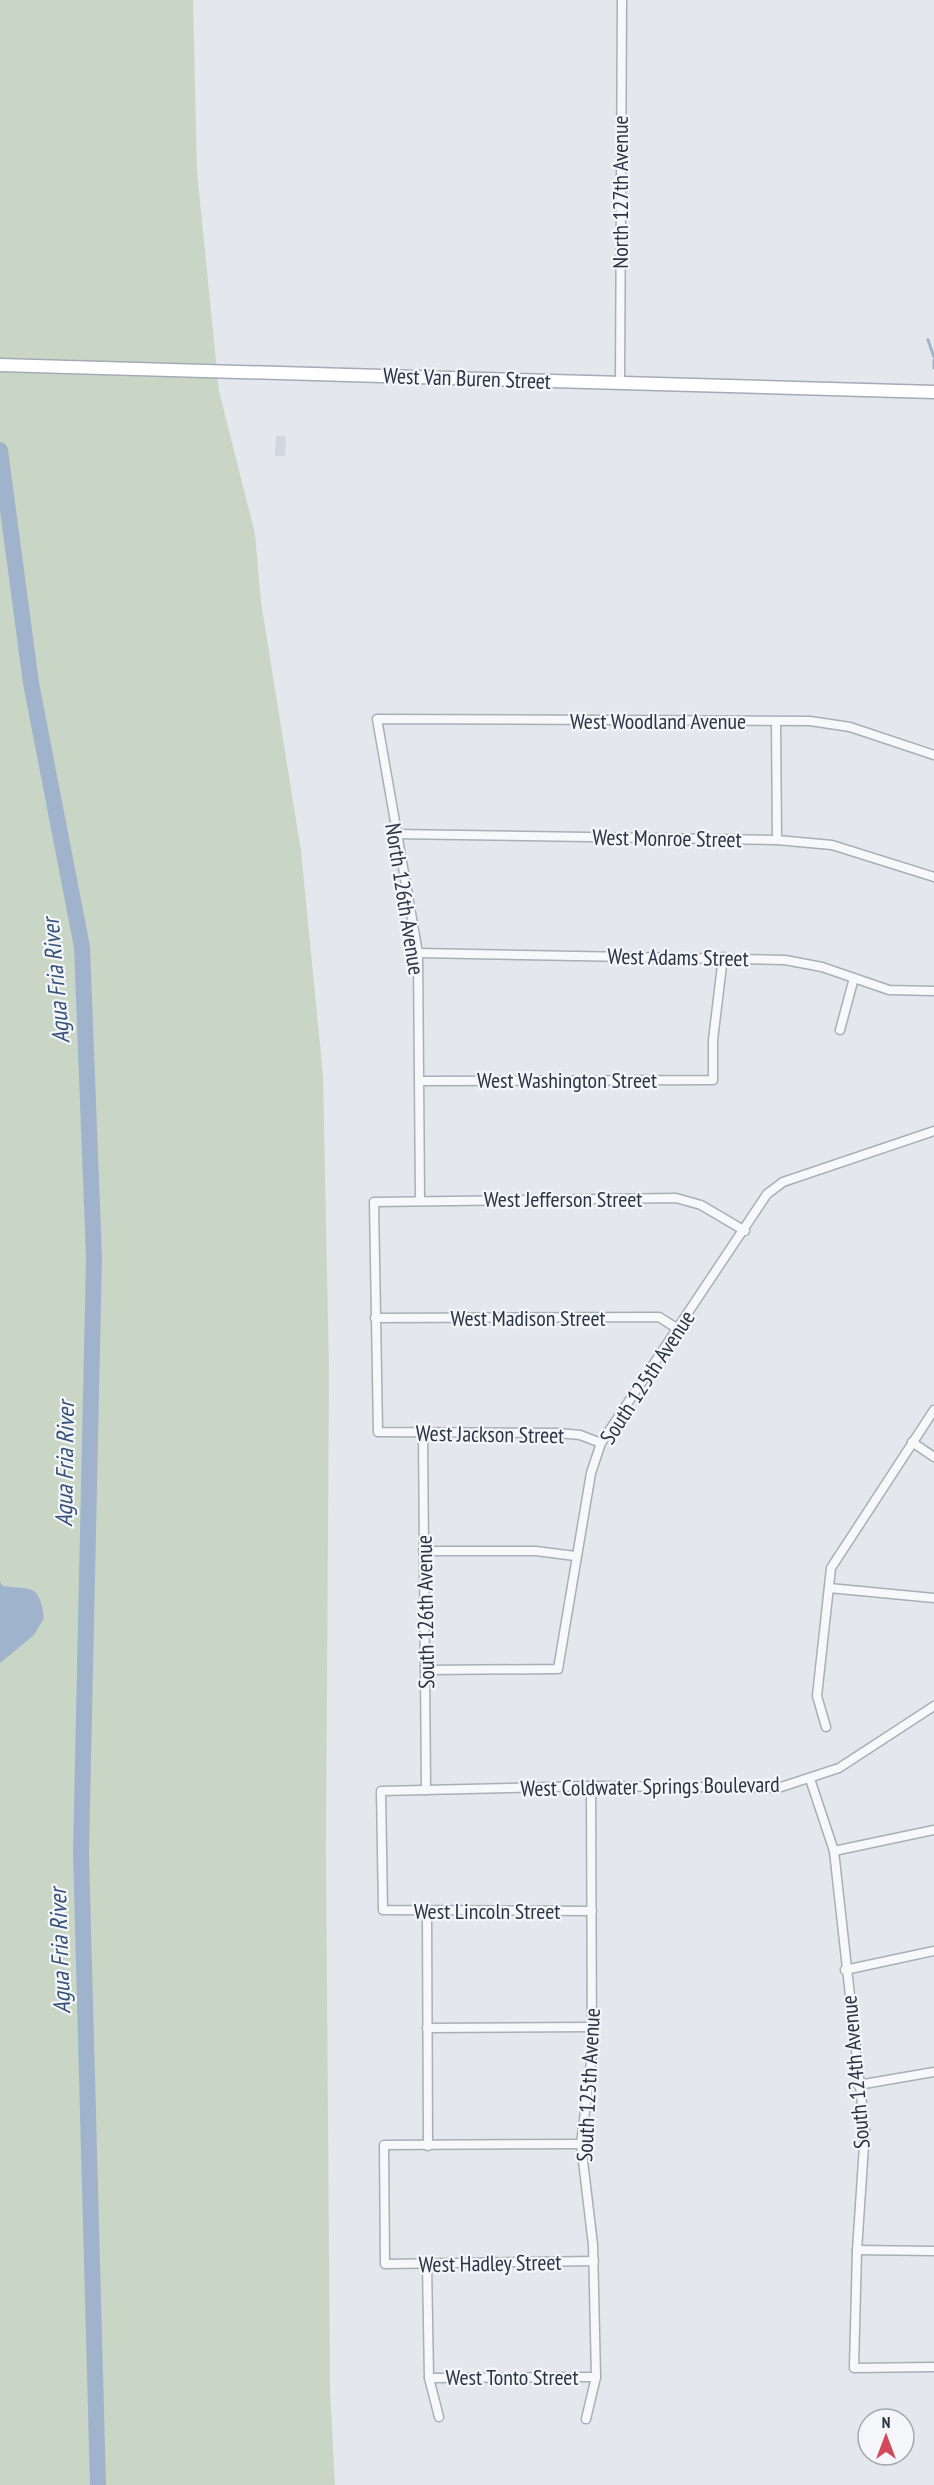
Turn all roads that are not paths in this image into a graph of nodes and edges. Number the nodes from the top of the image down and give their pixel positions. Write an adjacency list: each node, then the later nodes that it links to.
1 (622, 0): 3 (street, North 127th Avenue)
2 (0, 365): 3 (main road, West Van Buren Street)
3 (620, 383): 4 (main road, West Van Buren Street)
4 (934, 392)
5 (377, 719): 6 (street, West Woodland Avenue); 8 (street, North 126th Avenue)
6 (776, 722): 7 (street, West Woodland Avenue); 9 (street)
7 (934, 755)
8 (395, 834): 9 (street, West Monroe Street); 11 (street, North 126th Avenue)
9 (777, 840): 10 (street, West Monroe Street)
10 (934, 877)
11 (418, 953): 12 (street, West Adams Street); 16 (street, North 126th Avenue)
12 (723, 957): 13 (street, West Adams Street); 16 (street, West Washington Street)
13 (854, 978): 14 (street, West Adams Street); 15 (street)
14 (934, 990)
15 (840, 1030)
16 (420, 1081): 18 (street)
17 (934, 1131): 19 (street, South 125th Avenue)
18 (420, 1200): 19 (street, West Jefferson Street); 20 (street, West Jefferson Street)
19 (745, 1231): 21 (street, South 125th Avenue)
20 (375, 1318): 21 (street, West Madison Street); 23 (street, West Jackson Street)
21 (678, 1329): 25 (street, South 125th Avenue)
22 (934, 1410): 24 (street)
23 (423, 1434): 25 (street, West Jackson Street); 27 (street, South 126th Avenue)
24 (912, 1442): 26 (street); 29 (street)
25 (601, 1443): 28 (street, South 125th Avenue)
26 (934, 1457)
27 (423, 1551): 28 (street); 31 (street, South 126th Avenue)
28 (575, 1556): 31 (street, South 125th Avenue)
29 (829, 1588): 30 (street); 33 (street)
30 (934, 1598)
31 (427, 1670): 36 (street, South 126th Avenue)
32 (934, 1706): 34 (street, West Coldwater Springs Boulevard)
33 (826, 1727)
34 (810, 1779): 35 (street, West Coldwater Springs Boulevard); 38 (street, South 124th Avenue)
35 (591, 1786): 36 (street, West Coldwater Springs Boulevard); 41 (street, South 125th Avenue)
36 (426, 1790): 39 (street, West Coldwater Springs Boulevard)
37 (934, 1830): 38 (street)
38 (834, 1851): 43 (street, South 124th Avenue)
39 (383, 1910): 40 (street, West Lincoln Street)
40 (427, 1910): 41 (street, West Lincoln Street); 45 (street)
41 (592, 1911): 44 (street, South 125th Avenue)
42 (934, 1951): 43 (street)
43 (845, 1970): 47 (street, South 124th Avenue)
44 (592, 2027): 45 (street); 48 (street, South 125th Avenue)
45 (427, 2028): 49 (street)
46 (934, 2072): 47 (street)
47 (858, 2085): 50 (street, South 124th Avenue)
48 (581, 2144): 49 (street); 52 (street, South 125th Avenue)
49 (428, 2146): 53 (street, West Hadley Street)
50 (857, 2250): 51 (street); 54 (street, South 124th Avenue)
51 (934, 2251)
52 (594, 2261): 53 (street, West Hadley Street); 55 (street, South 125th Avenue)
53 (427, 2265): 56 (street)
54 (934, 2367)
55 (596, 2376): 56 (street, West Tonto Street); 58 (street, South 125th Avenue)
56 (429, 2378): 57 (street)
57 (439, 2418)
58 (586, 2419)

